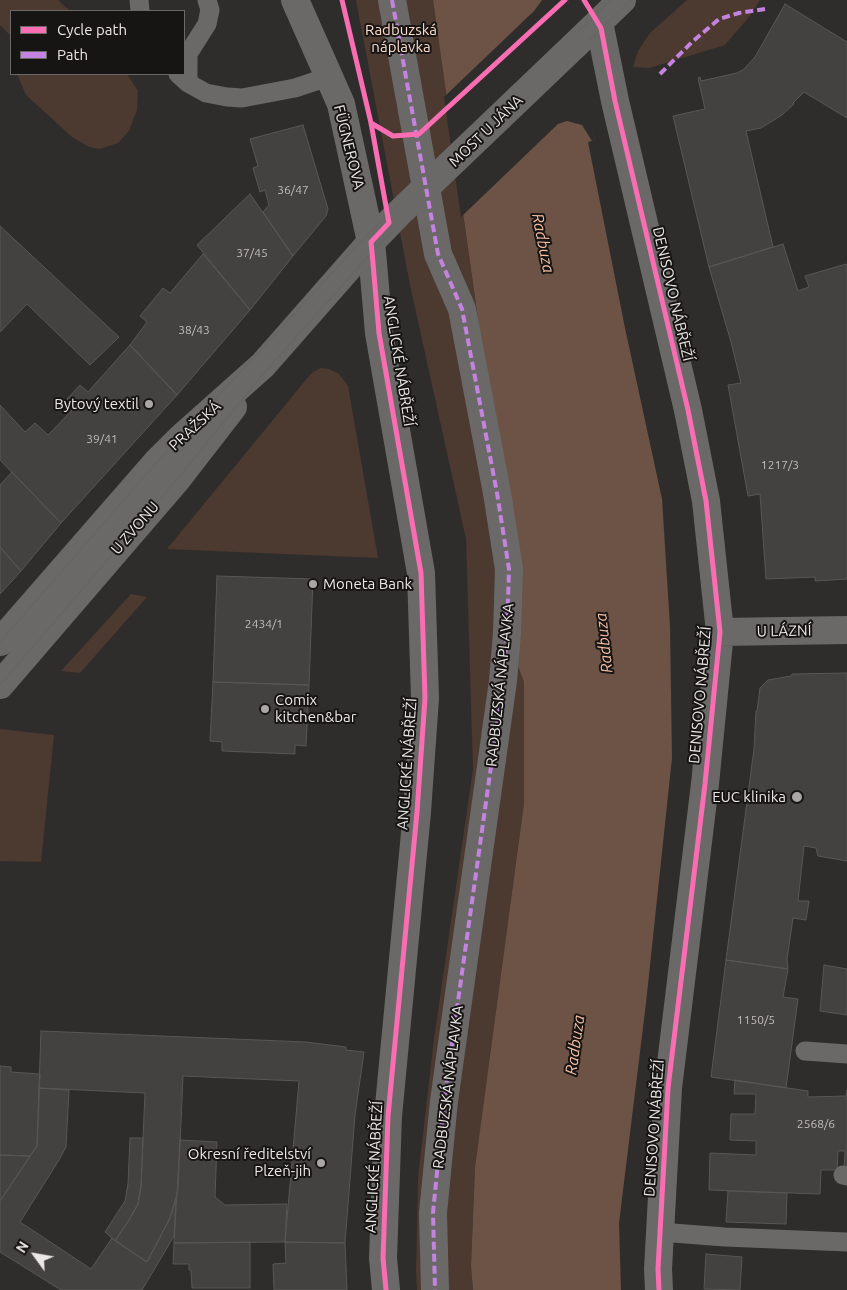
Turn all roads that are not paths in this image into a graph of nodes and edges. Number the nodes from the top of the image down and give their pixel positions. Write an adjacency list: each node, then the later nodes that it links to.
1 (207, 0): 6 (lane)
2 (295, 0): 7 (street, FÜGNEROVA)
3 (392, 0): 21 (street, RADBUZSKÁ NÁPLAVKA)
4 (622, 0): 5 (street, MOST U JÁNA)
5 (599, 22): 9 (street, MOST U JÁNA, bridge); 13 (street, DENISOVO NÁBŘEŽÍ)
6 (185, 68)
7 (328, 77): 8 (lane); 10 (street, FÜGNEROVA)
8 (183, 78)
9 (396, 216): 10 (street, PRAŽSKÁ)
10 (371, 242): 11 (street, PRAŽSKÁ); 20 (street, ANGLICKÉ NÁBŘEŽÍ)
11 (263, 365): 14 (street, PRAŽSKÁ); 15 (street, U ZVONU)
12 (847, 630): 13 (street, U LÁZNÍ)
13 (720, 632): 18 (street, DENISOVO NÁBŘEŽÍ)
14 (0, 642)
15 (0, 685)
16 (805, 1051): 17 (lane)
17 (847, 1054)
18 (660, 1232): 19 (lane); 22 (street, DENISOVO NÁBŘEŽÍ)
19 (847, 1242)
20 (386, 1290)
21 (435, 1290)
22 (659, 1290)

